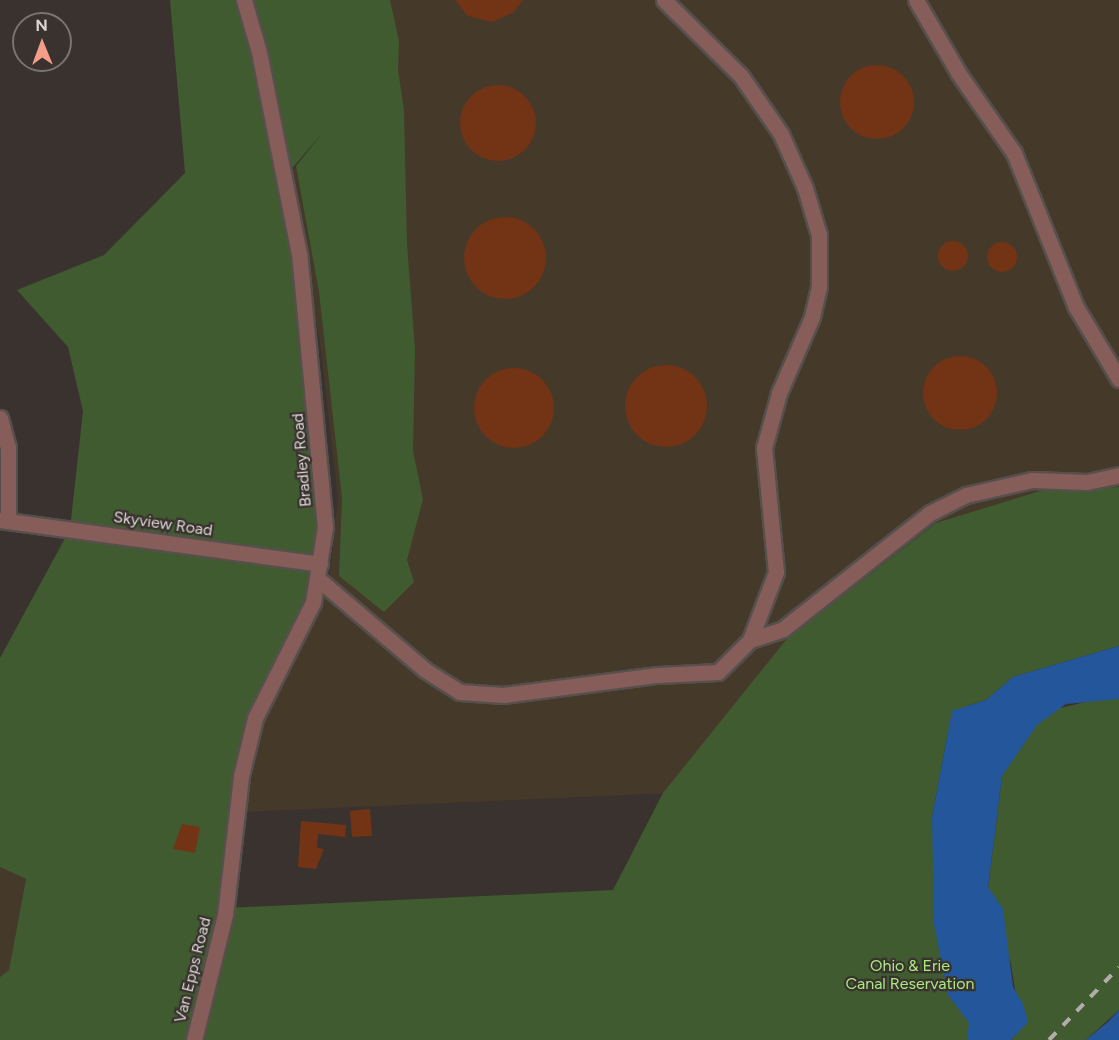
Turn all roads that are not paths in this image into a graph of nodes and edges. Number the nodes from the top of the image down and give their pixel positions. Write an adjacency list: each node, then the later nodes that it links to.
1 (244, 0): 8 (street, Bradley Road)
2 (664, 0): 9 (street)
3 (916, 0): 4 (street)
4 (1119, 379)
5 (0, 418): 7 (street)
6 (1119, 475): 9 (street)
7 (4, 520): 8 (street, Skyview Road)
8 (319, 571): 9 (street); 10 (street, Bradley Road)
9 (750, 640)
10 (226, 908): 11 (street, Van Epps Road)
11 (194, 1040)

